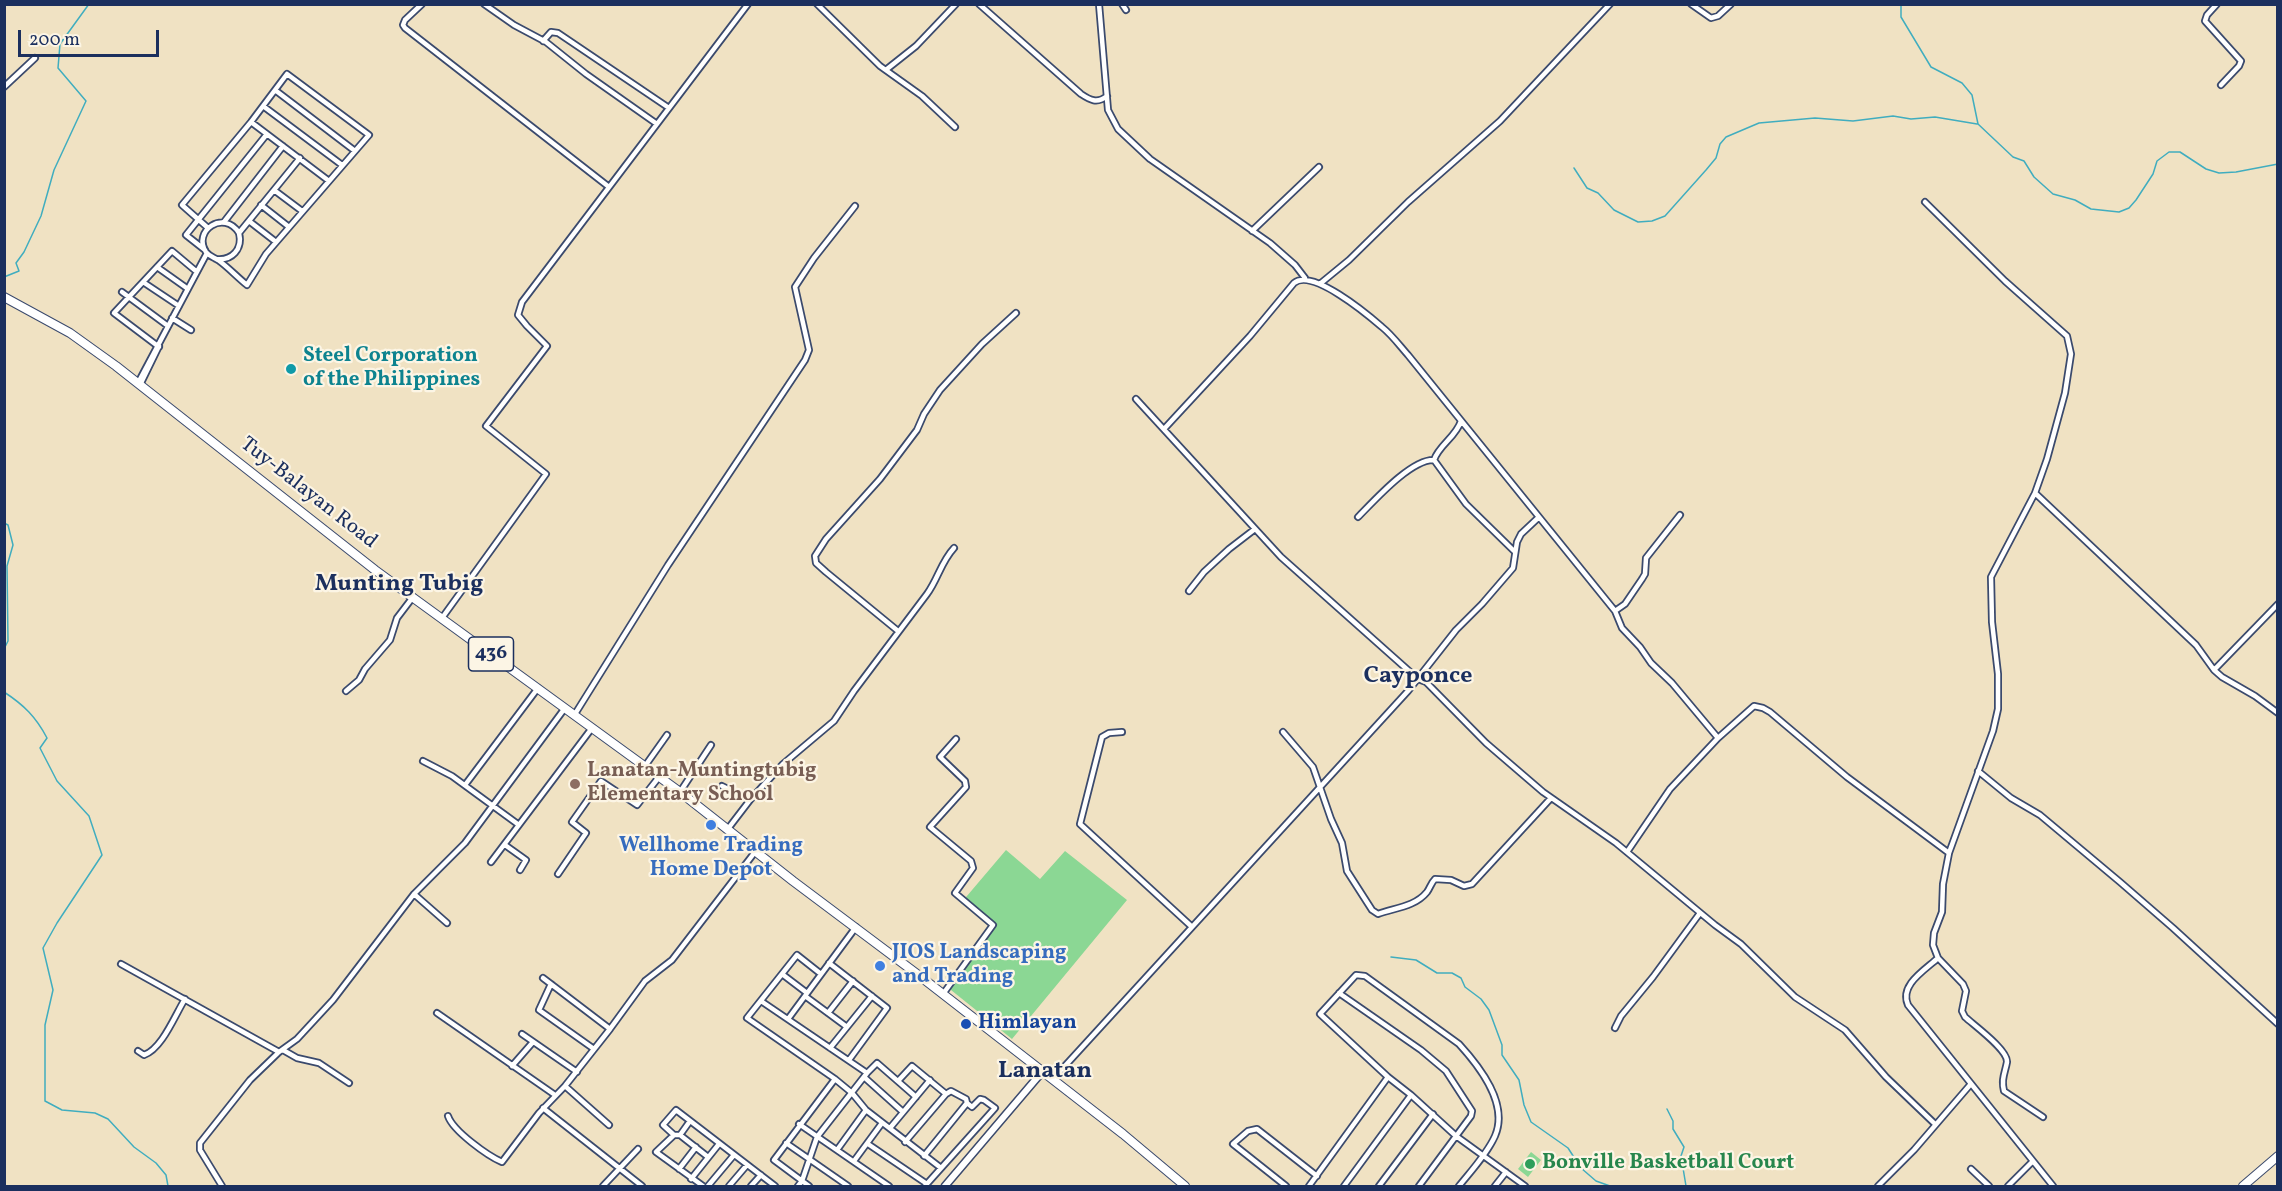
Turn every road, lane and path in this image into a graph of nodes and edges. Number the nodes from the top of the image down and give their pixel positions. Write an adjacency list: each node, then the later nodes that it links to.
1 (422, 4): 35 (street)
2 (484, 4): 14 (street)
3 (748, 4): 24 (street)
4 (817, 4): 16 (street)
5 (956, 4): 16 (street)
6 (979, 4): 20 (street)
7 (1099, 4): 20 (street)
8 (1122, 4): 13 (street)
9 (1610, 4): 55 (street)
10 (1691, 4): 11 (street)
11 (1731, 4)
12 (2217, 4): 17 (street)
13 (1126, 10)
14 (543, 41): 24 (street); 26 (street)
15 (34, 58): 18 (street)
16 (888, 69): 27 (street)
17 (2221, 85)
18 (4, 87)
19 (275, 90): 22 (street); 23 (street); 30 (street)
20 (1107, 96): 46 (street)
21 (334, 98): 22 (street)
22 (329, 105): 30 (street)
23 (263, 106): 25 (street); 32 (street)
24 (669, 108): 26 (street)
25 (251, 122): 28 (street); 41 (street)
26 (657, 124): 35 (street)
27 (955, 127)
28 (267, 134): 29 (street); 41 (street)
29 (283, 146): 31 (street); 43 (street)
30 (355, 151): 32 (street)
31 (300, 158): 34 (street); 36 (street)
32 (342, 165): 34 (street)
33 (1319, 168): 46 (street)
34 (328, 181): 40 (street)
35 (609, 187): 82 (street)
36 (274, 190): 38 (street); 40 (street)
37 (1925, 202): 71 (street)
38 (261, 205): 42 (street); 44 (street)
39 (855, 206): 90 (street)
40 (302, 212): 44 (street)
41 (198, 220): 45 (street); 49 (street)
42 (249, 221): 47 (street); 48 (street)
43 (224, 222): 45 (street); 47 (street)
44 (289, 227): 48 (street)
45 (208, 228): 49 (street)
46 (1252, 231): 53 (street)
47 (238, 233): 50 (street)
48 (276, 242): 50 (street)
49 (206, 252): 50 (street); 52 (street)
50 (216, 259)
51 (157, 267): 52 (street); 54 (street); 56 (street)
52 (197, 272): 56 (street)
53 (1305, 278): 55 (street); 69 (street)
54 (143, 282): 59 (street); 60 (street)
55 (1321, 283): 68 (street)
56 (188, 289): 60 (street)
57 (122, 292): 59 (street)
58 (4, 297): 66 (main road, Tuy-Balayan Road / 436)
59 (128, 297): 63 (street); 65 (street)
60 (179, 306): 62 (street)
61 (1016, 313): 83 (street)
62 (172, 318): 63 (street); 64 (street)
63 (168, 326): 65 (street)
64 (191, 330)
65 (158, 345): 66 (street)
66 (139, 384): 79 (main road, Tuy-Balayan Road / 436)
67 (1136, 399): 69 (street)
68 (1461, 421): 70 (street); 74 (street)
69 (1164, 429): 75 (street)
70 (1434, 460): 73 (street); 77 (street)
71 (2035, 493): 84 (street); 100 (street)
72 (1680, 515): 81 (street)
73 (1358, 517)
74 (1538, 518): 77 (street); 81 (street)
75 (1255, 529): 78 (street); 85 (street)
76 (954, 548): 83 (street)
77 (1514, 552): 85 (street)
78 (1189, 591)
79 (413, 597): 82 (main road, Tuy-Balayan Road / 436); 87 (street)
80 (2277, 604): 84 (street)
81 (1615, 612): 95 (street)
82 (442, 618): 86 (main road, Tuy-Balayan Road / 436)
83 (898, 631): 107 (street)
84 (2214, 669): 89 (street)
85 (1418, 679): 104 (street); 106 (street)
86 (538, 688): 88 (main road, Tuy-Balayan Road / 436); 102 (street)
87 (346, 691)
88 (566, 708): 90 (main road, Tuy-Balayan Road / 436); 108 (street)
89 (2277, 713)
90 (575, 714): 91 (main road, Tuy-Balayan Road / 436)
91 (592, 728): 99 (main road, Tuy-Balayan Road / 436); 109 (street)
92 (1122, 732): 121 (street)
93 (1283, 732): 104 (street)
94 (667, 735): 99 (street)
95 (1718, 738): 113 (street); 114 (street)
96 (956, 739): 133 (street)
97 (711, 745): 105 (street)
98 (423, 761): 102 (street)
99 (645, 766): 101 (main road, Tuy-Balayan Road / 436)
100 (1978, 771): 114 (street); 140 (street)
101 (659, 777): 105 (main road, Tuy-Balayan Road / 436); 117 (street)
102 (465, 785): 108 (street)
103 (722, 786): 107 (street)
104 (1320, 786): 106 (street); 121 (street)
105 (680, 792): 110 (main road, Tuy-Balayan Road / 436)
106 (1551, 798): 113 (street)
107 (750, 800): 110 (street)
108 (493, 804): 109 (street); 118 (street)
109 (519, 825): 111 (street)
110 (727, 830): 112 (main road, Tuy-Balayan Road / 436)
111 (505, 845): 115 (street); 116 (street)
112 (755, 852): 122 (main road, Tuy-Balayan Road / 436); 143 (street)
113 (1627, 852): 119 (street)
114 (1949, 854): 123 (street)
115 (491, 862)
116 (520, 870)
117 (558, 874)
118 (414, 894): 120 (street); 149 (street)
119 (1700, 913): 142 (street); 178 (street)
120 (447, 923)
121 (1191, 926): 157 (street)
122 (856, 927): 124 (street); 133 (main road, Tuy-Balayan Road / 436)
123 (1938, 958): 161 (street); 174 (street)
124 (829, 963): 127 (street); 129 (street)
125 (121, 964): 135 (street)
126 (782, 974): 127 (street); 132 (street); 136 (street)
127 (821, 974): 132 (street)
128 (543, 978): 130 (street)
129 (853, 981): 134 (street); 138 (street)
130 (551, 984): 143 (street); 147 (street)
131 (1339, 993): 155 (street); 182 (street); 192 (street)
132 (806, 994): 138 (street); 139 (street)
133 (943, 994): 153 (main road, Tuy-Balayan Road / 436)
134 (872, 996): 141 (street); 150 (street)
135 (185, 999): 148 (street); 149 (street)
136 (761, 1001): 139 (street); 156 (street)
137 (437, 1013): 151 (street)
138 (828, 1013): 141 (street)
139 (788, 1019): 146 (street)
140 (2277, 1024)
141 (847, 1027): 146 (street)
142 (1615, 1028)
143 (610, 1029): 147 (street)
144 (522, 1034): 145 (street)
145 (533, 1042): 151 (street); 152 (street)
146 (830, 1048): 150 (street)
147 (594, 1049): 152 (street)
148 (138, 1051)
149 (281, 1051): 160 (street); 211 (street)
150 (849, 1060): 154 (street)
151 (512, 1066): 165 (street)
152 (577, 1072): 162 (street)
153 (1042, 1072): 157 (main road, Tuy-Balayan Road / 436); 224 (street)
154 (865, 1075): 159 (street); 163 (street); 171 (street)
155 (1388, 1077): 166 (street); 206 (street)
156 (835, 1079): 163 (street); 177 (street)
157 (1053, 1079): 225 (main road, Tuy-Balayan Road / 436)
158 (930, 1080): 159 (street); 164 (street); 167 (street)
159 (898, 1081): 167 (street)
160 (349, 1083)
161 (1970, 1085): 178 (street); 198 (street)
162 (565, 1086): 165 (street); 179 (street)
163 (852, 1092): 170 (street); 183 (street)
164 (946, 1094): 168 (street); 184 (street)
165 (555, 1095): 169 (street)
166 (1411, 1095): 172 (street); 228 (street)
167 (916, 1097): 171 (street)
168 (967, 1103): 194 (street); 200 (street)
169 (543, 1108): 173 (street); 202 (street)
170 (866, 1110): 176 (street); 190 (street)
171 (903, 1112): 180 (street)
172 (1433, 1114): 182 (street); 229 (street)
173 (448, 1116)
174 (2043, 1117)
175 (690, 1121): 181 (street); 181 (street); 186 (street)
176 (882, 1123): 180 (street); 187 (street)
177 (800, 1124): 183 (street); 185 (street)
178 (1935, 1124): 234 (street)
179 (609, 1125)
180 (890, 1128): 184 (street)
181 (677, 1135): 188 (street); 203 (street)
182 (1456, 1136): 192 (street); 230 (street)
183 (817, 1137): 190 (street); 196 (street)
184 (905, 1142): 194 (street)
185 (786, 1143): 196 (street); 209 (street)
186 (719, 1144): 191 (street); 193 (street)
187 (868, 1144): 197 (street); 210 (street)
188 (696, 1147): 193 (street); 203 (street)
189 (638, 1149): 202 (street)
190 (837, 1150): 197 (street)
191 (734, 1155): 199 (street); 215 (street)
192 (1482, 1155): 204 (street); 231 (street)
193 (708, 1156): 207 (street)
194 (924, 1156): 200 (street)
195 (2277, 1156): 238 (main road)
196 (809, 1160): 209 (street); 221 (street)
197 (854, 1161): 208 (street)
198 (2033, 1161): 236 (street); 237 (street)
199 (747, 1165): 205 (street); 216 (street)
200 (941, 1168): 210 (street)
201 (1971, 1168): 235 (street)
202 (620, 1169): 212 (street); 213 (street)
203 (679, 1169): 207 (street)
204 (1506, 1172): 232 (street); 233 (street)
205 (761, 1175): 217 (street); 218 (street)
206 (1317, 1176): 226 (street); 227 (street)
207 (691, 1179): 214 (street)
208 (879, 1179): 222 (street); 223 (street)
209 (802, 1181): 219 (street); 220 (street)
210 (926, 1185)
211 (222, 1186)
212 (603, 1186)
213 (642, 1186)
214 (703, 1186)
215 (708, 1186)
216 (729, 1186)
217 (751, 1186)
218 (776, 1186)
219 (798, 1186)
220 (809, 1186)
221 (848, 1186)
222 (873, 1186)
223 (889, 1186)
224 (945, 1186)
225 (1185, 1186)
226 (1286, 1186)
227 (1309, 1186)
228 (1344, 1186)
229 (1379, 1186)
230 (1419, 1186)
231 (1459, 1186)
232 (1495, 1186)
233 (1525, 1186)
234 (1878, 1186)
235 (1989, 1186)
236 (2008, 1186)
237 (2053, 1186)
238 (2243, 1186)

